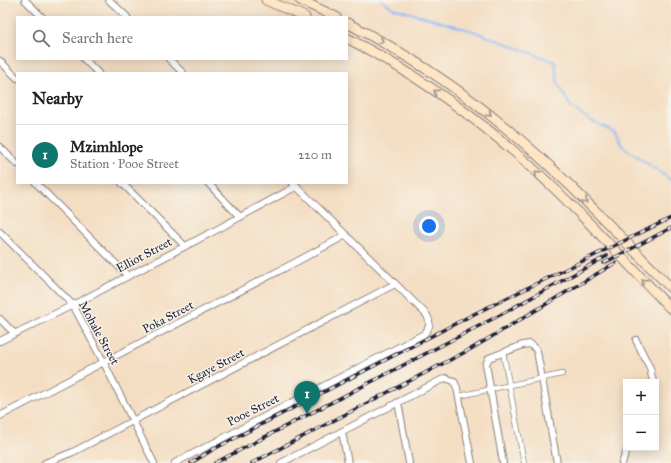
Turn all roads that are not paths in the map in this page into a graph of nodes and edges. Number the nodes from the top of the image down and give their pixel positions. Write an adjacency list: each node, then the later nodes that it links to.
1 (25, 0): 5 (street)
2 (110, 0): 6 (street)
3 (266, 0): 7 (main road)
4 (300, 0): 8 (main road)
5 (41, 16)
6 (126, 16)
7 (303, 16)
8 (334, 16)
9 (348, 24): 29 (main road, one-way to 29)
10 (348, 39): 31 (main road, one-way to 10)
11 (85, 60): 14 (street)
12 (170, 60): 15 (street)
13 (0, 61): 16 (street)
14 (97, 72)
15 (182, 72)
16 (16, 77)
17 (0, 147): 18 (street)
18 (16, 163)
19 (37, 184): 27 (street)
20 (123, 184): 26 (street)
21 (209, 184): 23 (street)
22 (295, 185): 23 (street, Elliot Street); 25 (street)
23 (240, 217): 26 (street, Elliot Street)
24 (0, 232): 30 (street, Mohale Street)
25 (346, 235): 28 (street); 37 (street, Poka Street)
26 (185, 246): 27 (street, Elliot Street)
27 (128, 276): 30 (street, Elliot Street)
28 (395, 284): 46 (street, Kgaye Street); 52 (street, Pooe Street)
29 (671, 288)
30 (73, 305): 33 (street, Elliot Street); 37 (street, Mohale Street)
31 (671, 308)
32 (0, 319): 33 (street)
33 (14, 333): 35 (street, Elliot Street)
34 (636, 340): 40 (street)
35 (0, 341)
36 (503, 352): 39 (street); 41 (street); 42 (street)
37 (103, 362): 45 (street, Poka Street); 46 (street, Mohale Street)
38 (562, 374): 39 (street)
39 (542, 379): 41 (street); 58 (street)
40 (652, 379)
41 (509, 386): 42 (street); 57 (street)
42 (490, 390): 43 (street); 56 (street)
43 (459, 396): 44 (street); 55 (street)
44 (398, 402): 47 (street); 54 (street)
45 (0, 416)
46 (132, 421): 50 (street, Kgaye Street); 51 (street, Mohale Street)
47 (342, 432): 49 (street); 53 (street)
48 (627, 451): 59 (street)
49 (284, 462)
50 (45, 463)
51 (154, 463)
52 (175, 463)
53 (348, 463)
54 (409, 463)
55 (472, 463)
56 (503, 463)
57 (524, 463)
58 (557, 463)
59 (622, 463)

